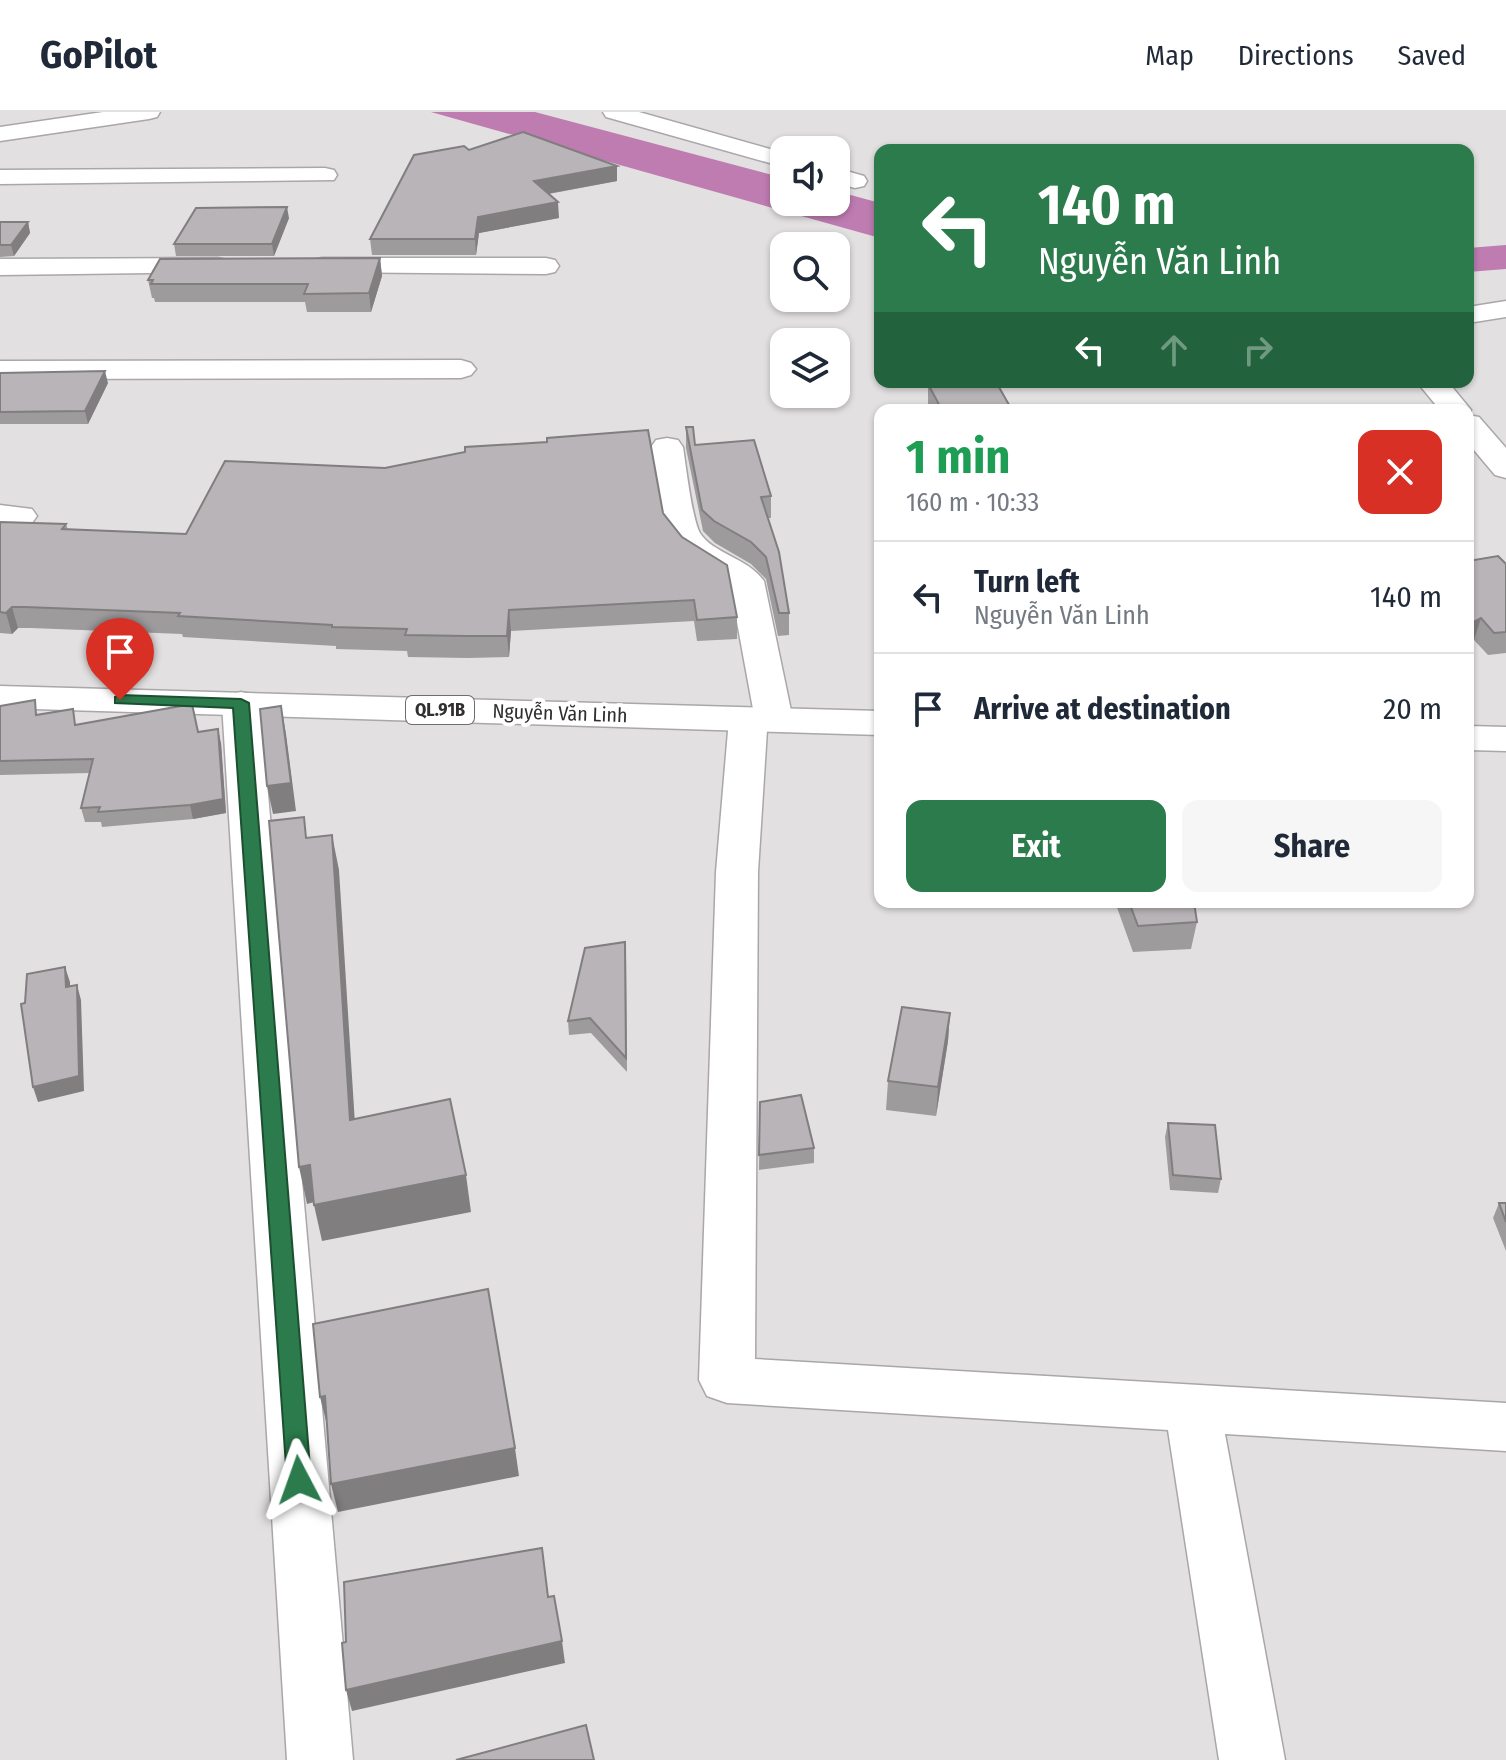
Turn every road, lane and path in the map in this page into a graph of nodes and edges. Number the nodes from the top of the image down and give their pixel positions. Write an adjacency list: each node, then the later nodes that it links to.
1 (149, 112): 3 (main road)
2 (614, 112): 4 (main road)
3 (0, 134)
4 (770, 156)
5 (325, 175): 6 (main road)
6 (0, 177)
7 (250, 266): 10 (main road)
8 (296, 266): 9 (main road)
9 (546, 266)
10 (0, 267)
11 (1506, 309): 12 (main road)
12 (1474, 314)
13 (461, 369): 14 (main road)
14 (0, 370)
15 (1437, 388): 16 (main road)
16 (1451, 404)
17 (1474, 431): 19 (main road)
18 (667, 447): 22 (main road)
19 (1506, 468)
20 (0, 697): 21 (main road, Nguyễn Văn Linh / QL.91B)
21 (241, 703): 22 (main road, Nguyễn Văn Linh / QL.91B); 28 (main road)
22 (761, 720): 23 (main road, Nguyễn Văn Linh / QL.91B); 26 (main road)
23 (874, 723)
24 (1474, 738): 25 (main road)
25 (1506, 739)
26 (1192, 1407): 27 (main road); 29 (main road)
27 (1506, 1427)
28 (320, 1760)
29 (1252, 1760)

